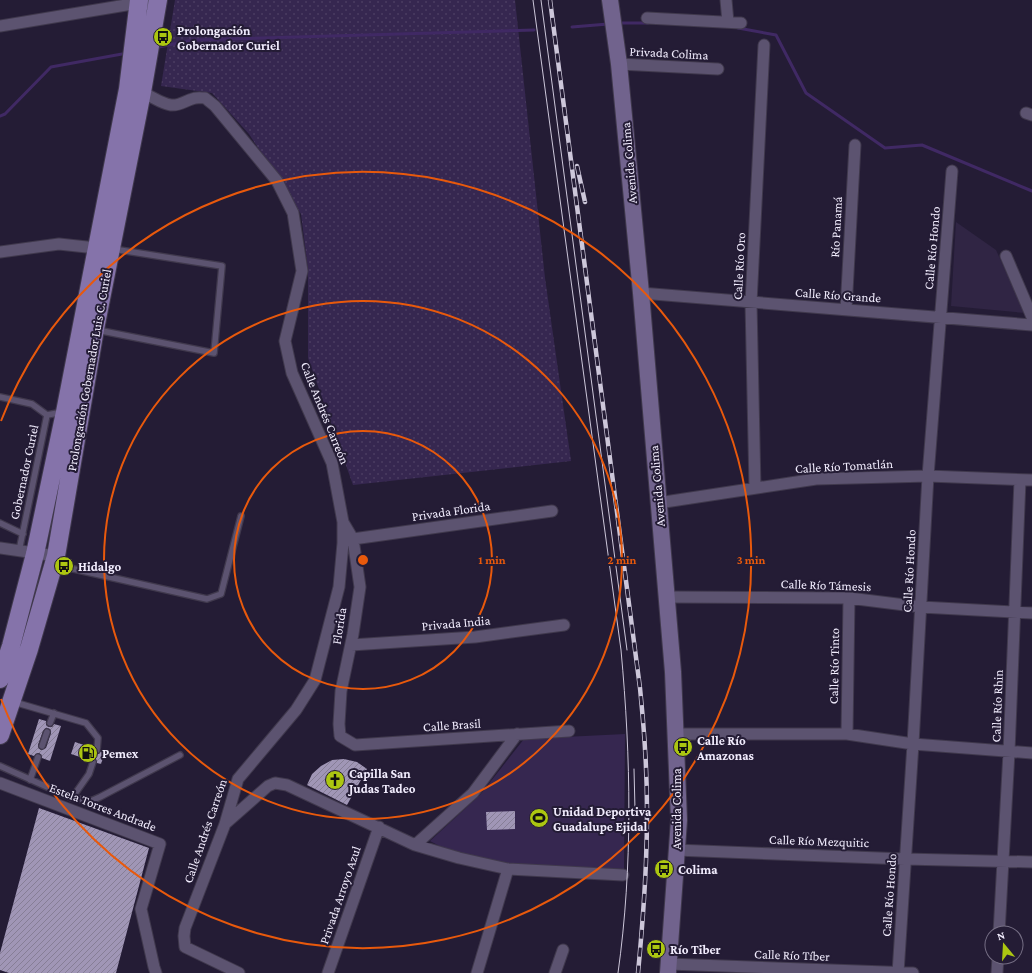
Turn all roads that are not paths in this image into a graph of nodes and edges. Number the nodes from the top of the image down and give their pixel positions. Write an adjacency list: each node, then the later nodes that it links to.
1 (610, 0): 10 (street, Avenida Colima)
2 (726, 0): 6 (street)
3 (138, 2): 4 (street); 8 (street); 12 (main road, Prolongación Gobernador Luis C. Curiel)
4 (157, 2): 12 (main road, Prolongación Gobernador Luis C. Curiel)
5 (648, 18): 6 (street)
6 (728, 22): 7 (street)
7 (741, 23)
8 (0, 26)
9 (764, 45): 19 (street, Calle Río Oro)
10 (619, 64): 11 (street, Privada Colima); 18 (street, Avenida Colima)
11 (718, 69)
12 (135, 91): 15 (main road, Prolongación Gobernador Luis C. Curiel); 34 (street, Calle Andrés Carreón)
13 (855, 145): 20 (street, Río Panamá)
14 (952, 172): 21 (street, Calle Río Hondo)
15 (103, 248): 16 (street); 24 (main road, Prolongación Gobernador Luis C. Curiel); 24 (lane); 26 (main road, Prolongación Gobernador Luis C. Curiel)
16 (0, 252)
17 (1006, 256): 22 (street)
18 (641, 293): 19 (street, Calle Río Grande); 31 (street, Avenida Colima)
19 (750, 303): 20 (street, Calle Río Grande); 30 (street, Calle Río Oro)
20 (846, 310): 21 (street, Calle Río Grande)
21 (940, 317): 23 (street, Calle Río Grande); 27 (street, Calle Río Hondo)
22 (1032, 317)
23 (1032, 325)
24 (95, 329): 40 (main road, Prolongación Gobernador Luis C. Curiel)
25 (0, 397): 26 (lane, Gobernador Curiel)
26 (56, 414): 36 (lane, Gobernador Curiel); 39 (main road, Prolongación Gobernador Luis C. Curiel)
27 (928, 476): 28 (street, Calle Río Tomatlán); 30 (street, Calle Río Tomatlán); 43 (street, Calle Río Hondo)
28 (1020, 480): 29 (street, Calle Río Tomatlán); 44 (street, Calle Río Rhin)
29 (1032, 480)
30 (755, 488): 31 (street, Calle Río Tomatlán)
31 (658, 503): 41 (street, Avenida Colima)
32 (552, 511): 37 (street, Privada Florida)
33 (241, 516): 40 (lane)
34 (343, 522): 37 (street, Florida); 73 (street, Calle Andrés Carreón)
35 (0, 523): 36 (lane, Gobernador Curiel)
36 (23, 534): 39 (lane, Gobernador Curiel)
37 (353, 539): 48 (street, Florida)
38 (0, 548): 39 (street)
39 (27, 553): 40 (street); 47 (main road, Prolongación Gobernador Luis C. Curiel)
40 (55, 560): 49 (main road, Prolongación Gobernador Luis C. Curiel)
41 (665, 596): 42 (street, Calle Río Támesis); 57 (street, Avenida Colima)
42 (849, 598): 43 (street, Calle Río Támesis); 58 (street, Calle Río Tinto)
43 (921, 607): 44 (street, Calle Río Támesis); 61 (street, Calle Río Hondo)
44 (1015, 612): 45 (street, Calle Río Támesis); 64 (street, Calle Río Rhin)
45 (1032, 612)
46 (564, 625): 48 (street, Privada India)
47 (5, 645): 49 (street); 50 (main road, Prolongación Gobernador Luis C. Curiel)
48 (351, 645): 60 (street, Florida)
49 (29, 649): 51 (main road, Prolongación Gobernador Luis C. Curiel)
50 (0, 679)
51 (12, 702): 52 (lane); 59 (main road, Prolongación Gobernador Luis C. Curiel)
52 (54, 713): 53 (lane); 63 (lane)
53 (50, 722)
54 (569, 730): 56 (street, Calle Brasil)
55 (47, 732): 62 (lane)
56 (517, 734): 60 (street, Calle Brasil); 75 (street)
57 (675, 734): 58 (street); 76 (street, Avenida Colima)
58 (847, 734): 61 (street)
59 (0, 735)
60 (340, 736)
61 (913, 744): 64 (street); 77 (street, Calle Río Hondo)
62 (42, 746)
63 (96, 750)
64 (1009, 752): 65 (street); 78 (street, Calle Río Rhin)
65 (1032, 753)
66 (180, 755): 72 (lane)
67 (38, 757): 70 (lane)
68 (93, 762): 72 (lane)
69 (0, 766): 70 (lane)
70 (30, 780): 72 (lane)
71 (0, 783): 85 (street, Estela Torres Andrade)
72 (72, 798)
73 (225, 824): 74 (street); 86 (street, Calle Andrés Carreón)
74 (379, 827): 75 (street); 87 (street, Privada Arroyo Azul)
75 (415, 845): 80 (street)
76 (676, 850): 77 (street, Calle Río Mezquitic); 84 (street, Avenida Colima)
77 (905, 859): 78 (street, Calle Río Mezquitic); 90 (street, Calle Río Hondo)
78 (1004, 861): 79 (street, Calle Río Mezquitic); 82 (street, Calle Río Rhin)
79 (1032, 862)
80 (508, 869): 81 (street); 88 (street)
81 (623, 875)
82 (1000, 925)
83 (563, 950): 89 (street)
84 (669, 969): 90 (street, Calle Río Tíber)
85 (156, 973)
86 (238, 973)
87 (328, 973)
88 (477, 973)
89 (555, 973)
90 (898, 973): 91 (street, Calle Río Tíber)
91 (913, 973)

